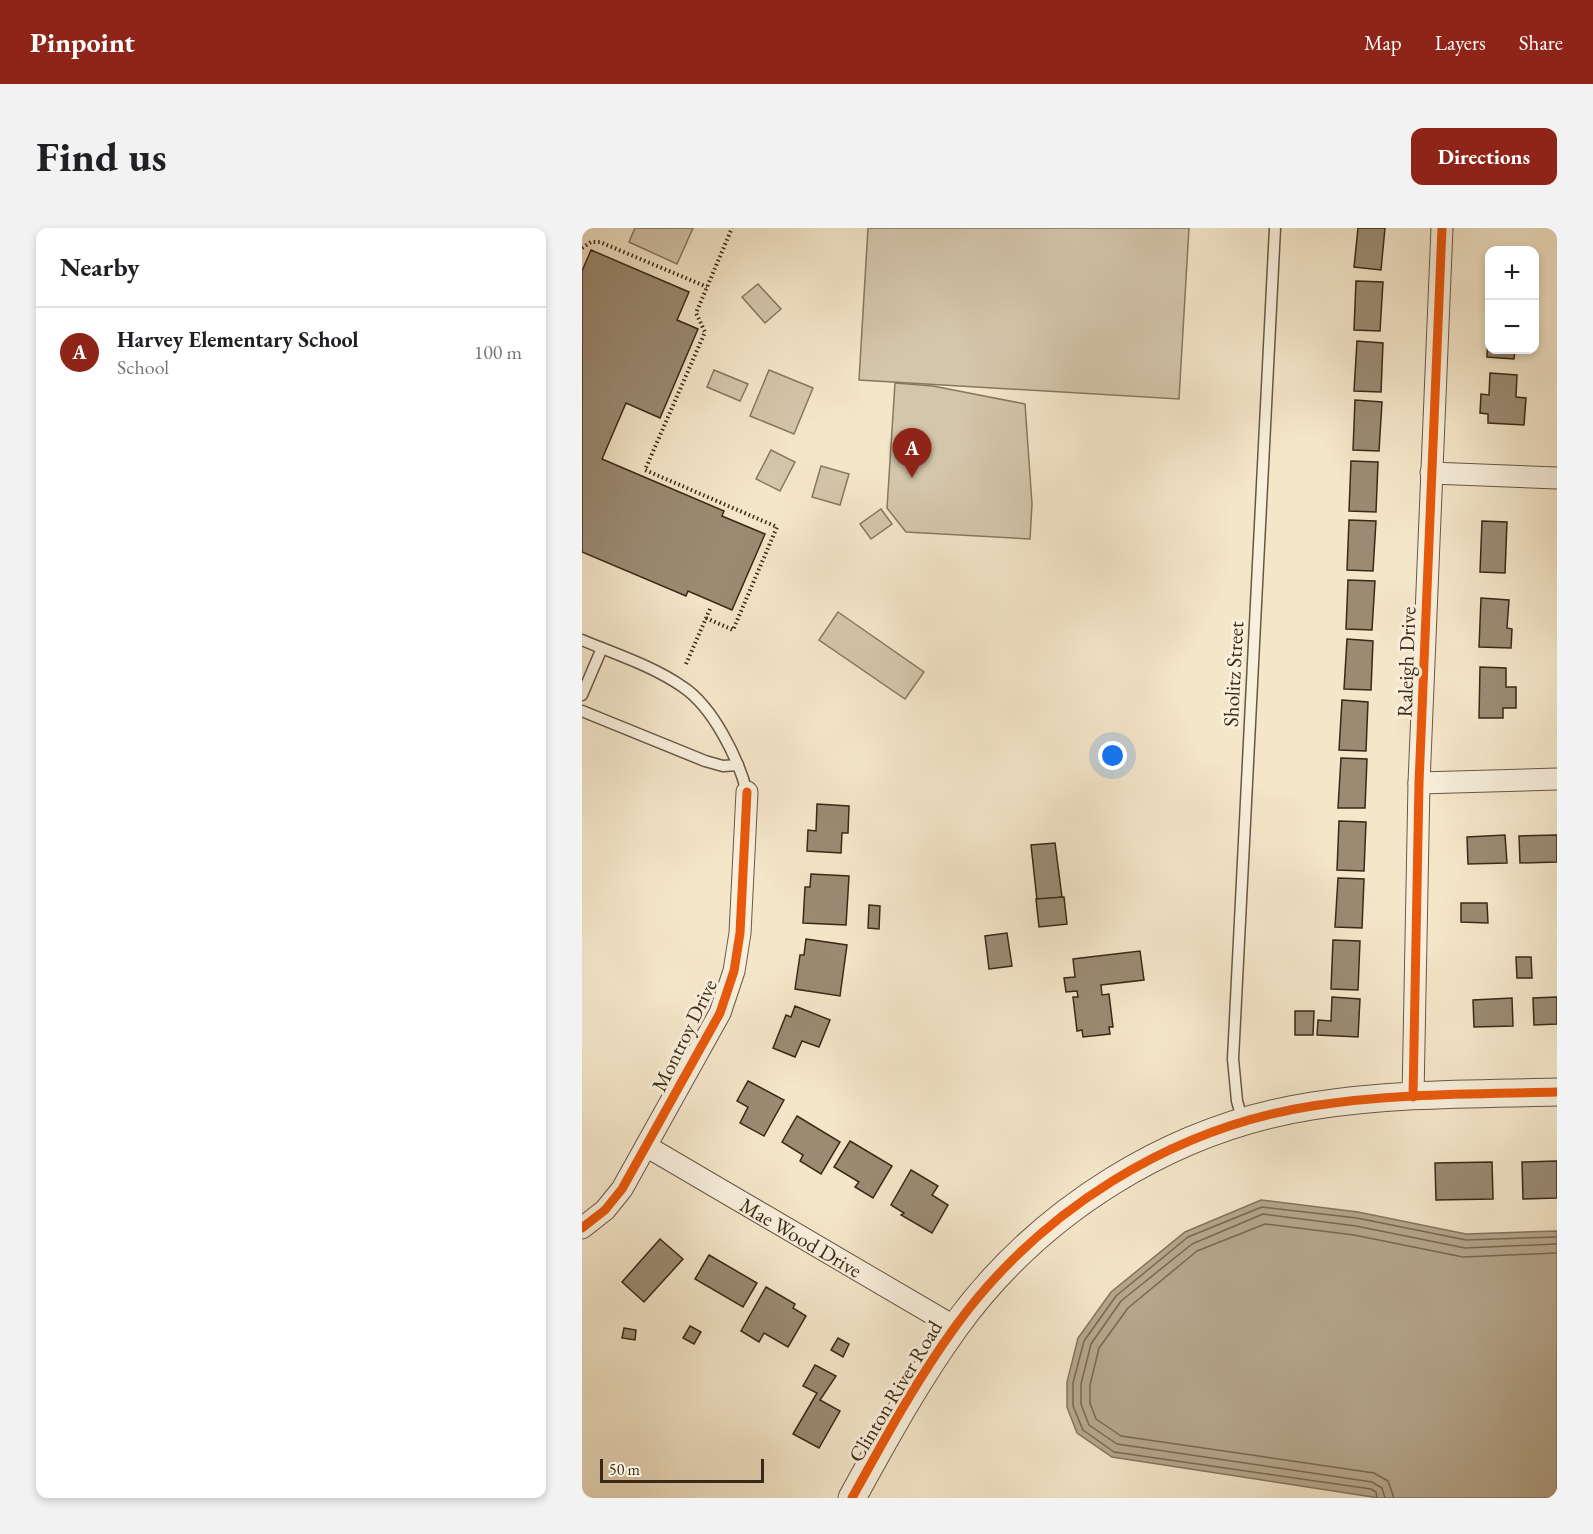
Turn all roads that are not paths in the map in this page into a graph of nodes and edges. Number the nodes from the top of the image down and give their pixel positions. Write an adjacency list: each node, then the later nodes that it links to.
1 (1275, 228): 15 (lane, Sholitz Street)
2 (1442, 228): 3 (street, Raleigh Drive)
3 (1431, 473): 4 (street); 11 (street, Raleigh Drive)
4 (1557, 478)
5 (582, 640): 6 (lane)
6 (602, 648): 7 (lane); 9 (lane)
7 (582, 695)
8 (582, 711): 9 (lane)
9 (738, 765): 12 (lane)
10 (1557, 779): 11 (street)
11 (1419, 783): 14 (street, Raleigh Drive)
12 (747, 792): 16 (street, Montroy Drive)
13 (1557, 1092): 14 (street, Clinton River Road)
14 (1413, 1097): 15 (street, Clinton River Road)
15 (1243, 1122): 18 (street, Clinton River Road)
16 (646, 1146): 17 (street, Montroy Drive); 18 (street, Mae Wood Drive)
17 (582, 1228)
18 (955, 1327): 19 (street, Clinton River Road)
19 (852, 1498)

